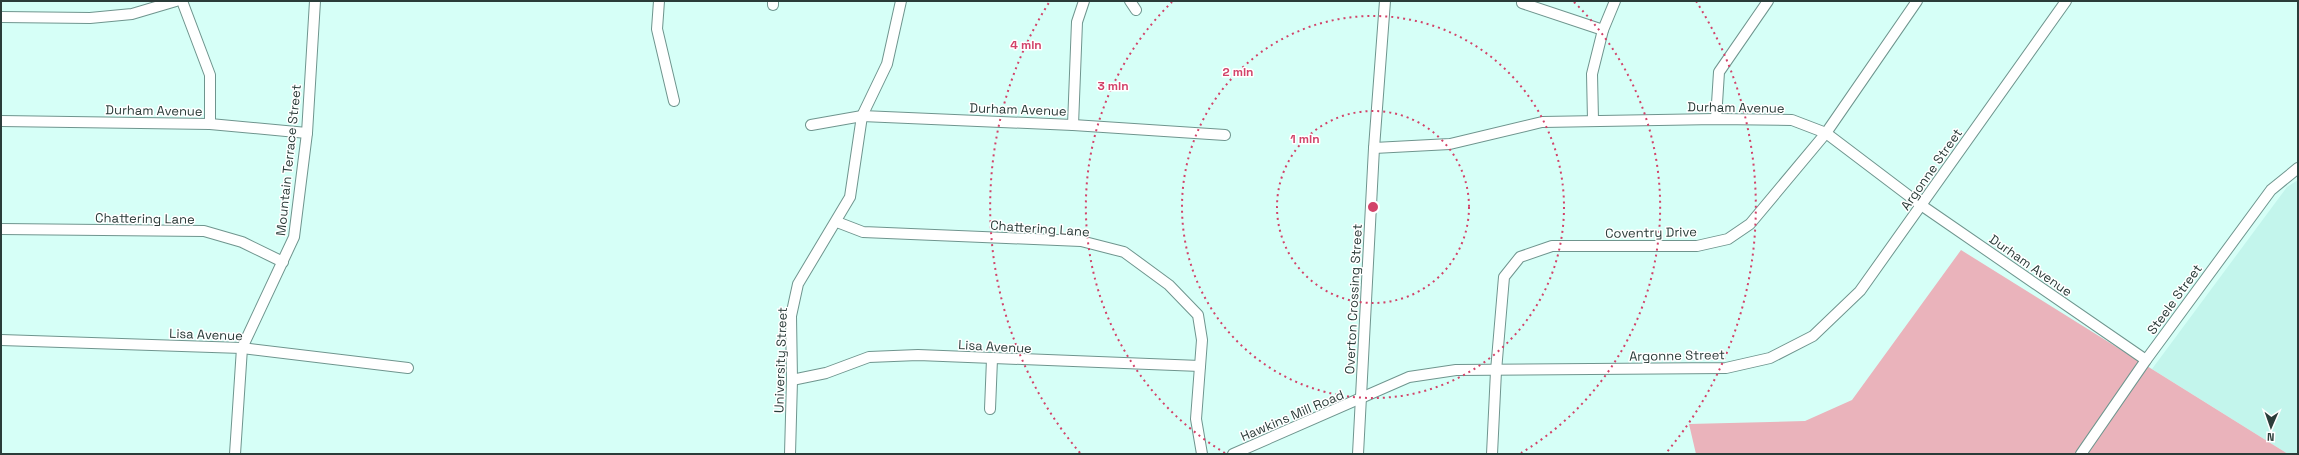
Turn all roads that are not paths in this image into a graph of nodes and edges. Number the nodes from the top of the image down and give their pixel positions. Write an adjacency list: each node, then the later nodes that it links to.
1 (176, 1): 15 (street)
2 (182, 1): 22 (street)
3 (315, 1): 25 (street, Mountain Terrace Street)
4 (659, 1): 17 (street)
5 (901, 1): 18 (street, University Street)
6 (1084, 1): 24 (street)
7 (1130, 1): 14 (street)
8 (1386, 1): 28 (street, Overton Crossing Street)
9 (1616, 1): 16 (street)
10 (1768, 1): 19 (street)
11 (1917, 1): 26 (street, Coventry Drive)
12 (2066, 1): 30 (street, Argonne Street)
13 (1522, 3): 16 (street)
14 (1136, 10)
15 (1, 17)
16 (1603, 30): 20 (street)
17 (674, 102)
18 (862, 116): 23 (street, Durham Avenue); 24 (street, Durham Avenue); 31 (street, University Street)
19 (1716, 119): 20 (street, Durham Avenue); 26 (street, Durham Avenue)
20 (1593, 120): 28 (street, Durham Avenue)
21 (1, 121): 22 (street, Durham Avenue)
22 (210, 124): 25 (street, Durham Avenue)
23 (811, 125)
24 (1074, 125): 27 (street, Durham Avenue)
25 (307, 133): 33 (street, Mountain Terrace Street)
26 (1826, 133): 30 (street, Durham Avenue); 40 (street, Coventry Drive)
27 (1225, 135)
28 (1374, 148): 42 (street, Overton Crossing Street)
29 (2298, 168): 37 (street, Steele Street)
30 (1921, 205): 37 (street, Durham Avenue); 40 (street, Argonne Street)
31 (837, 222): 38 (street, Chattering Lane); 41 (street, University Street)
32 (1, 229): 33 (street, Chattering Lane)
33 (283, 262): 35 (street, Mountain Terrace Street)
34 (1, 340): 35 (street, Lisa Avenue)
35 (242, 348): 39 (street, Lisa Avenue); 44 (street, Mountain Terrace Street)
36 (992, 359): 38 (street, Lisa Avenue); 41 (street, Lisa Avenue); 43 (street)
37 (2146, 360): 50 (street, Steele Street)
38 (1200, 366): 46 (street, Chattering Lane)
39 (408, 368)
40 (1496, 371): 42 (street, Argonne Street); 49 (street, Coventry Drive)
41 (792, 380): 45 (street, University Street)
42 (1360, 400): 47 (street, Hawkins Mill Road); 48 (street, Overton Crossing Street)
43 (990, 409)
44 (235, 454)
45 (790, 454)
46 (1202, 454)
47 (1233, 454)
48 (1358, 454)
49 (1492, 454)
50 (2081, 454)

